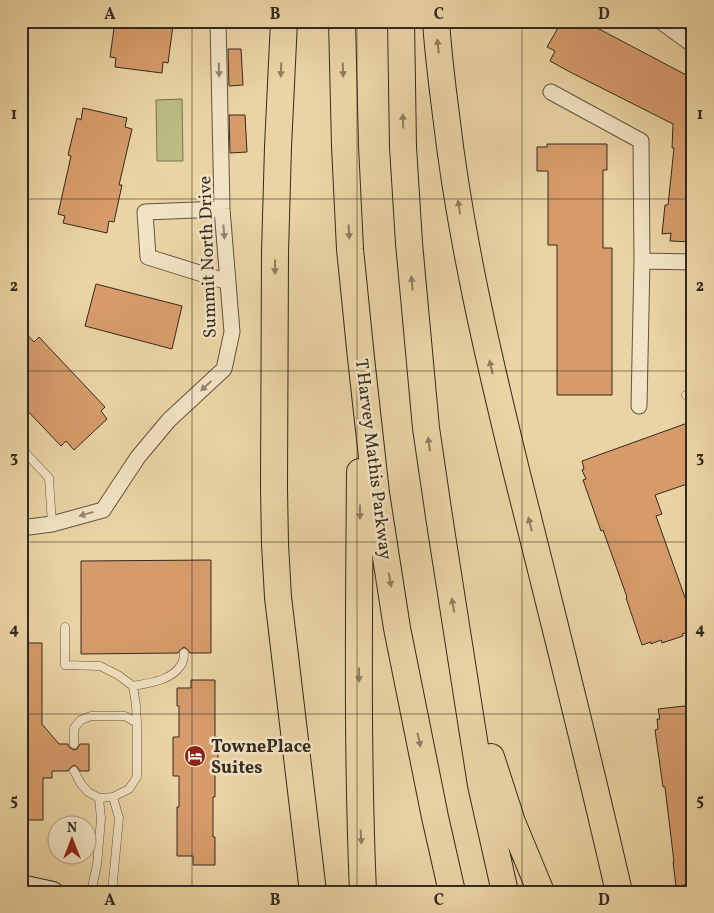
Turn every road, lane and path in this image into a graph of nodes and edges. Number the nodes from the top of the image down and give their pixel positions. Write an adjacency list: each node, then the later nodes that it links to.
1 (218, 21): 9 (street, Summit North Drive, one-way to 9)
2 (284, 21): 28 (highway, one-way to 28)
3 (342, 21): 13 (highway, T Harvey Mathis Parkway, one-way to 13)
4 (400, 21): 20 (highway, one-way to 4)
5 (436, 21): 36 (highway, one-way to 5)
6 (660, 21): 7 (street)
7 (693, 45)
8 (551, 92): 10 (street)
9 (222, 209): 12 (street, Summit North Drive, one-way to 12); 12 (street)
10 (642, 261): 11 (street); 14 (street)
11 (693, 262)
12 (228, 282): 16 (street, Summit North Drive, one-way to 16)
13 (360, 358): 32 (highway, one-way to 32); 33 (highway, T Harvey Mathis Parkway, one-way to 33)
14 (639, 406)
15 (21, 448): 16 (lane)
16 (52, 524): 17 (street, Summit North Drive)
17 (21, 528)
18 (65, 626): 21 (lane)
19 (184, 653): 21 (lane)
20 (460, 653): 34 (highway); 35 (highway)
21 (133, 686): 22 (lane)
22 (137, 723): 23 (lane); 25 (lane)
23 (74, 744)
24 (74, 771): 26 (lane)
25 (113, 797): 26 (lane); 31 (lane)
26 (99, 798): 30 (lane)
27 (21, 885): 29 (main road)
28 (312, 891)
29 (53, 892)
30 (91, 892)
31 (112, 892)
32 (363, 892)
33 (452, 892)
34 (505, 892)
35 (541, 892)
36 (618, 892)

